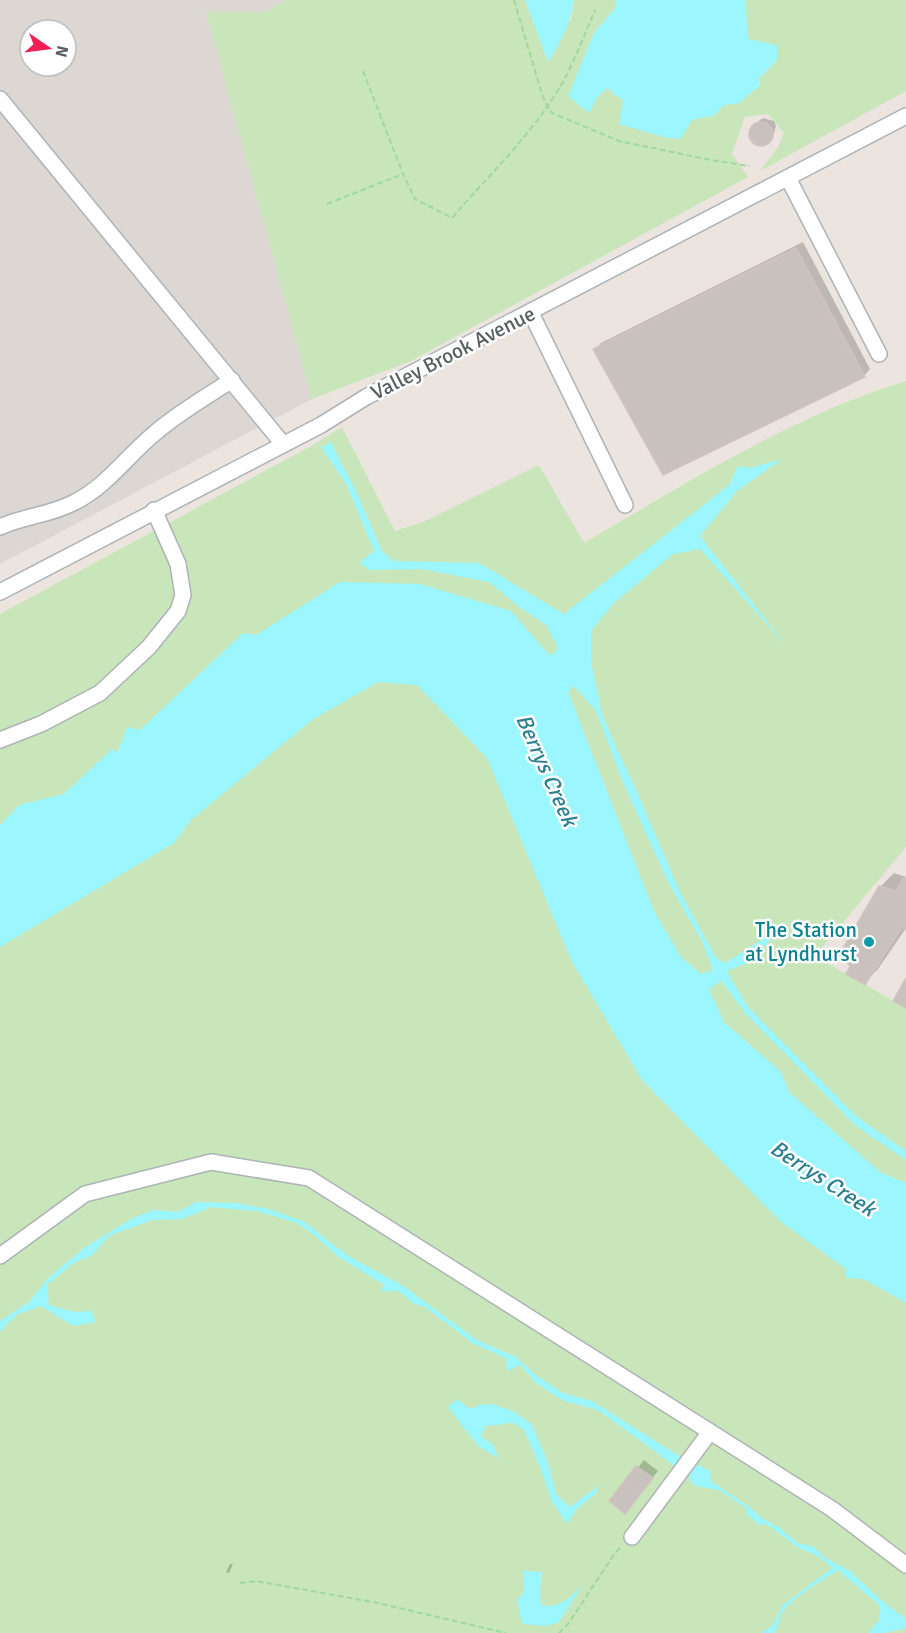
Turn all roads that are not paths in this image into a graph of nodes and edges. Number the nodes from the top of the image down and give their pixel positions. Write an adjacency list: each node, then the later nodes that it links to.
1 (0, 99): 6 (street)
2 (906, 118): 3 (street, Valley Brook Avenue)
3 (788, 178): 4 (street, Valley Brook Avenue); 5 (street)
4 (531, 313): 7 (street, Valley Brook Avenue); 8 (street)
5 (879, 354)
6 (232, 380): 7 (street); 10 (street)
7 (284, 444): 9 (street, Valley Brook Avenue)
8 (625, 505)
9 (154, 510): 11 (street, Valley Brook Avenue); 12 (street)
10 (0, 527)
11 (0, 592)
12 (0, 740)
13 (0, 1256): 14 (street)
14 (710, 1432): 15 (street); 16 (street)
15 (632, 1537)
16 (906, 1565)

